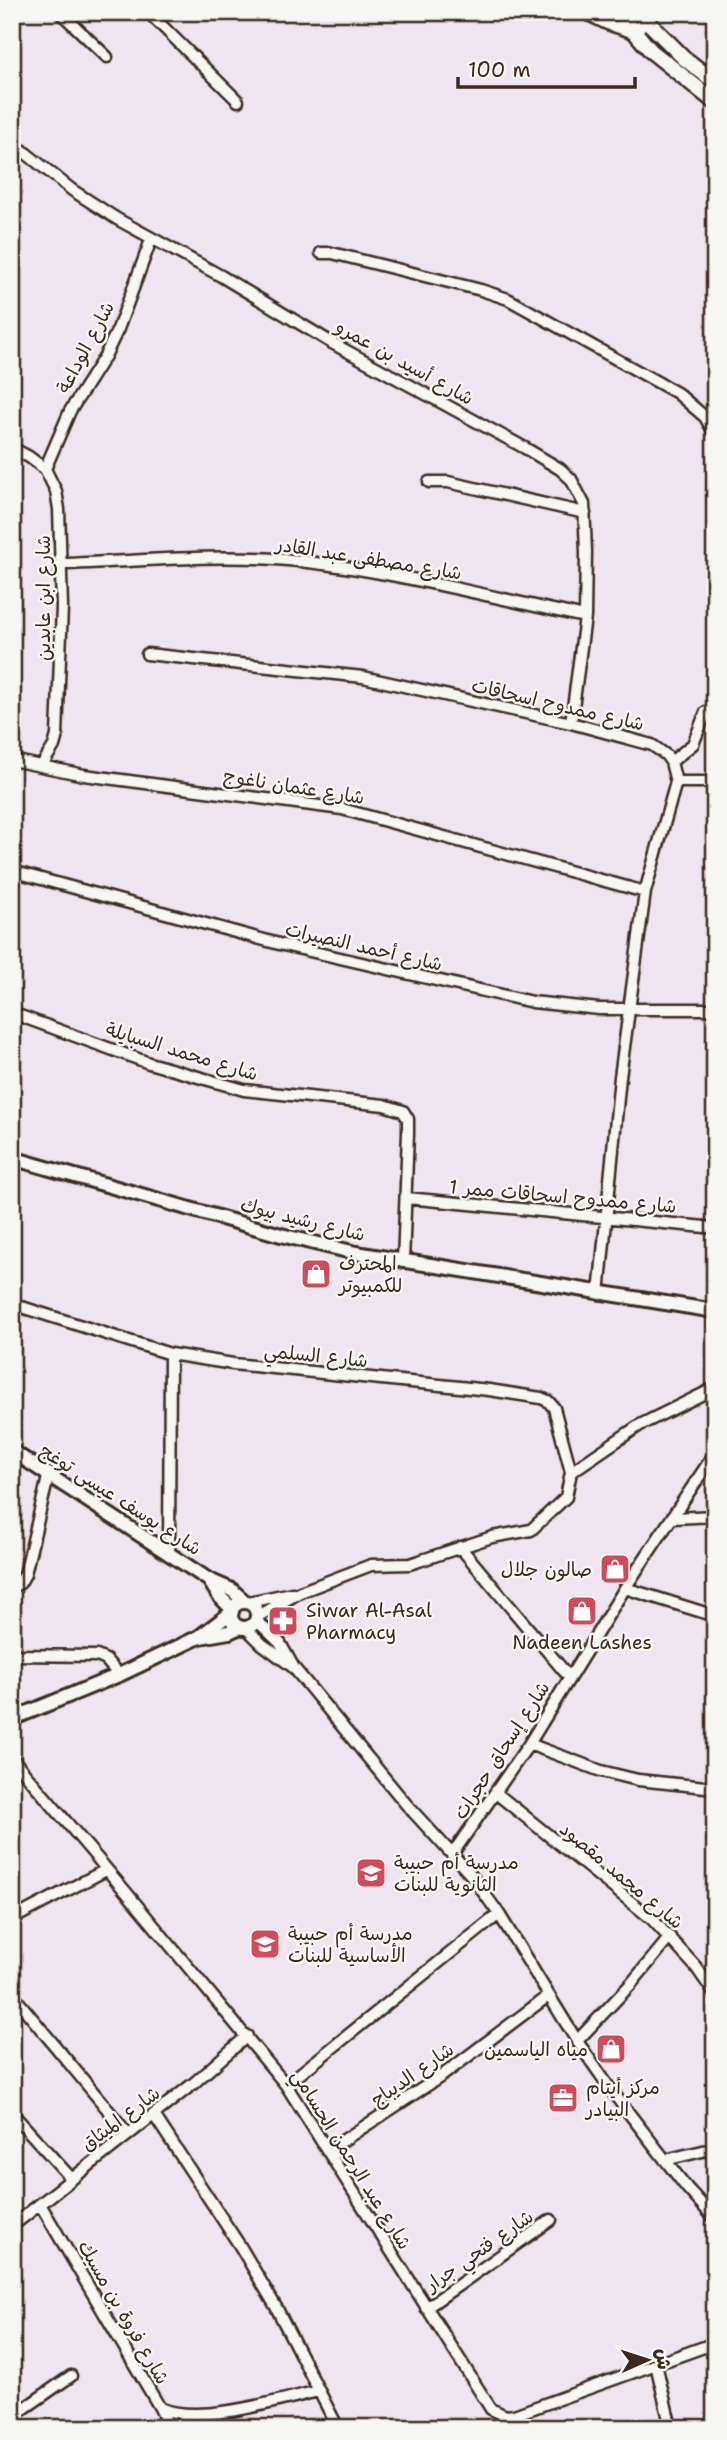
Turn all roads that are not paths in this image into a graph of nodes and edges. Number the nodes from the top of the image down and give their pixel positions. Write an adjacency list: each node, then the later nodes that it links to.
1 (60, 12): 7 (street)
2 (148, 12): 9 (street)
3 (582, 12): 6 (street)
4 (618, 12): 6 (main road)
5 (645, 15): 6 (street); 8 (main road)
6 (635, 33): 10 (main road)
7 (107, 57)
8 (715, 82)
9 (238, 101)
10 (715, 102)
11 (12, 142): 12 (street, شارع أسيد بن عمرو)
12 (151, 240): 16 (street, شارع الوداعة); 18 (street, شارع أسيد بن عمرو)
13 (321, 253): 14 (street)
14 (715, 434)
15 (12, 448): 16 (street)
16 (44, 469): 19 (street, شارع ابن عابدين)
17 (429, 482): 18 (street)
18 (585, 513): 20 (street, شارع أسيد بن عمرو)
19 (61, 564): 20 (street, شارع مصطفى عبد القادر); 26 (street, شارع ابن عابدين)
20 (585, 617): 23 (street, شارع أسيد بن عمرو)
21 (147, 654): 23 (street, شارع ممدوح اسحاقات)
22 (715, 709): 25 (street)
23 (571, 723): 25 (street, شارع ممدوح اسحاقات)
24 (12, 760): 26 (street, شارع عثمان ناغوج)
25 (671, 762): 27 (street)
26 (41, 765): 30 (street, شارع عثمان ناغوج)
27 (676, 782): 28 (street); 30 (street)
28 (715, 782)
29 (12, 871): 31 (street, شارع أحمد النصيرات)
30 (645, 892): 31 (street)
31 (628, 1009): 32 (street, شارع أحمد النصيرات); 36 (street)
32 (715, 1009)
33 (12, 1013): 35 (street, شارع محمد السبايلة)
34 (12, 1158): 38 (street, شارع رشيد بيوك)
35 (407, 1199): 36 (street, شارع ممدوح اسحاقات ممر 1); 38 (street, شارع محمد السبايلة)
36 (607, 1218): 37 (street, شارع ممدوح اسحاقات ممر 1); 39 (street)
37 (715, 1228)
38 (403, 1262): 39 (street, شارع رشيد بيوك)
39 (599, 1294): 41 (street, شارع رشيد بيوك)
40 (12, 1304): 42 (street, شارع السلمي)
41 (715, 1311)
42 (170, 1354): 46 (street, شارع السلمي); 51 (street)
43 (715, 1388): 46 (street)
44 (12, 1451): 47 (street, شارع يوسف عيسى توغج)
45 (715, 1453): 49 (street, شارع إسحاق حجرات)
46 (571, 1472): 50 (street)
47 (48, 1473): 51 (street, شارع يوسف عيسى توغج); 53 (street)
48 (715, 1516): 49 (street)
49 (673, 1518): 54 (street, شارع إسحاق حجرات)
50 (460, 1546): 55 (street); 63 (street)
51 (169, 1555): 52 (street, شارع يوسف عيسى توغج)
52 (209, 1580): 56 (street, شارع يوسف عيسى توغج); 57 (street, شارع يوسف عيسى توغج)
53 (12, 1587)
54 (625, 1588): 58 (street); 63 (street, شارع إسحاق حجرات)
55 (300, 1592): 56 (street); 59 (street)
56 (247, 1602): 57 (street); 59 (street)
57 (232, 1610): 59 (street); 60 (street)
58 (715, 1616)
59 (250, 1623): 60 (street); 69 (street)
60 (199, 1637): 62 (street)
61 (12, 1655): 62 (street)
62 (119, 1675): 64 (street)
63 (569, 1677): 65 (street, شارع إسحاق حجرات)
64 (12, 1719)
65 (528, 1744): 67 (street); 68 (street, شارع إسحاق حجرات)
66 (12, 1758): 70 (street, شارع عبد الرحمن الحسامي)
67 (715, 1788)
68 (496, 1793): 69 (street, شارع إسحاق حجرات); 73 (street, شارع محمد مقصود)
69 (453, 1853): 71 (street)
70 (106, 1870): 72 (street); 77 (street, شارع عبد الرحمن الحسامي)
71 (499, 1914): 76 (street); 79 (street)
72 (12, 1919)
73 (670, 1937): 75 (street, شارع محمد مقصود); 78 (street)
74 (12, 1994): 82 (street)
75 (715, 1994)
76 (548, 1996): 78 (street); 84 (street, شارع الديباج)
77 (247, 2036): 79 (street, شارع عبد الرحمن الحسامي); 81 (street, شارع الميثاق)
78 (577, 2041): 85 (street)
79 (286, 2085): 84 (street, شارع عبد الرحمن الحسامي)
80 (12, 2113): 86 (street)
81 (154, 2115): 82 (street, شارع الميثاق); 95 (street)
82 (128, 2134): 86 (street, شارع الميثاق)
83 (715, 2148): 85 (street)
84 (327, 2151): 91 (street, شارع عبد الرحمن الحسامي)
85 (664, 2160): 88 (street)
86 (71, 2178): 87 (street, شارع الميثاق)
87 (40, 2204): 90 (street, شارع الميثاق); 96 (street, شارع فروة بن مسيك)
88 (715, 2219)
89 (551, 2220): 91 (street, شارع فتحي جرار)
90 (12, 2225)
91 (426, 2308): 93 (street, شارع عبد الرحمن الحسامي)
92 (715, 2343): 93 (street, شارع عبد الرحمن الحسامي)
93 (656, 2364): 100 (street)
94 (71, 2376): 97 (street)
95 (318, 2391): 96 (street, شارع فروة بن مسيك); 99 (street)
96 (160, 2408): 98 (street)
97 (12, 2417)
98 (169, 2428)
99 (338, 2428)
100 (671, 2428)

